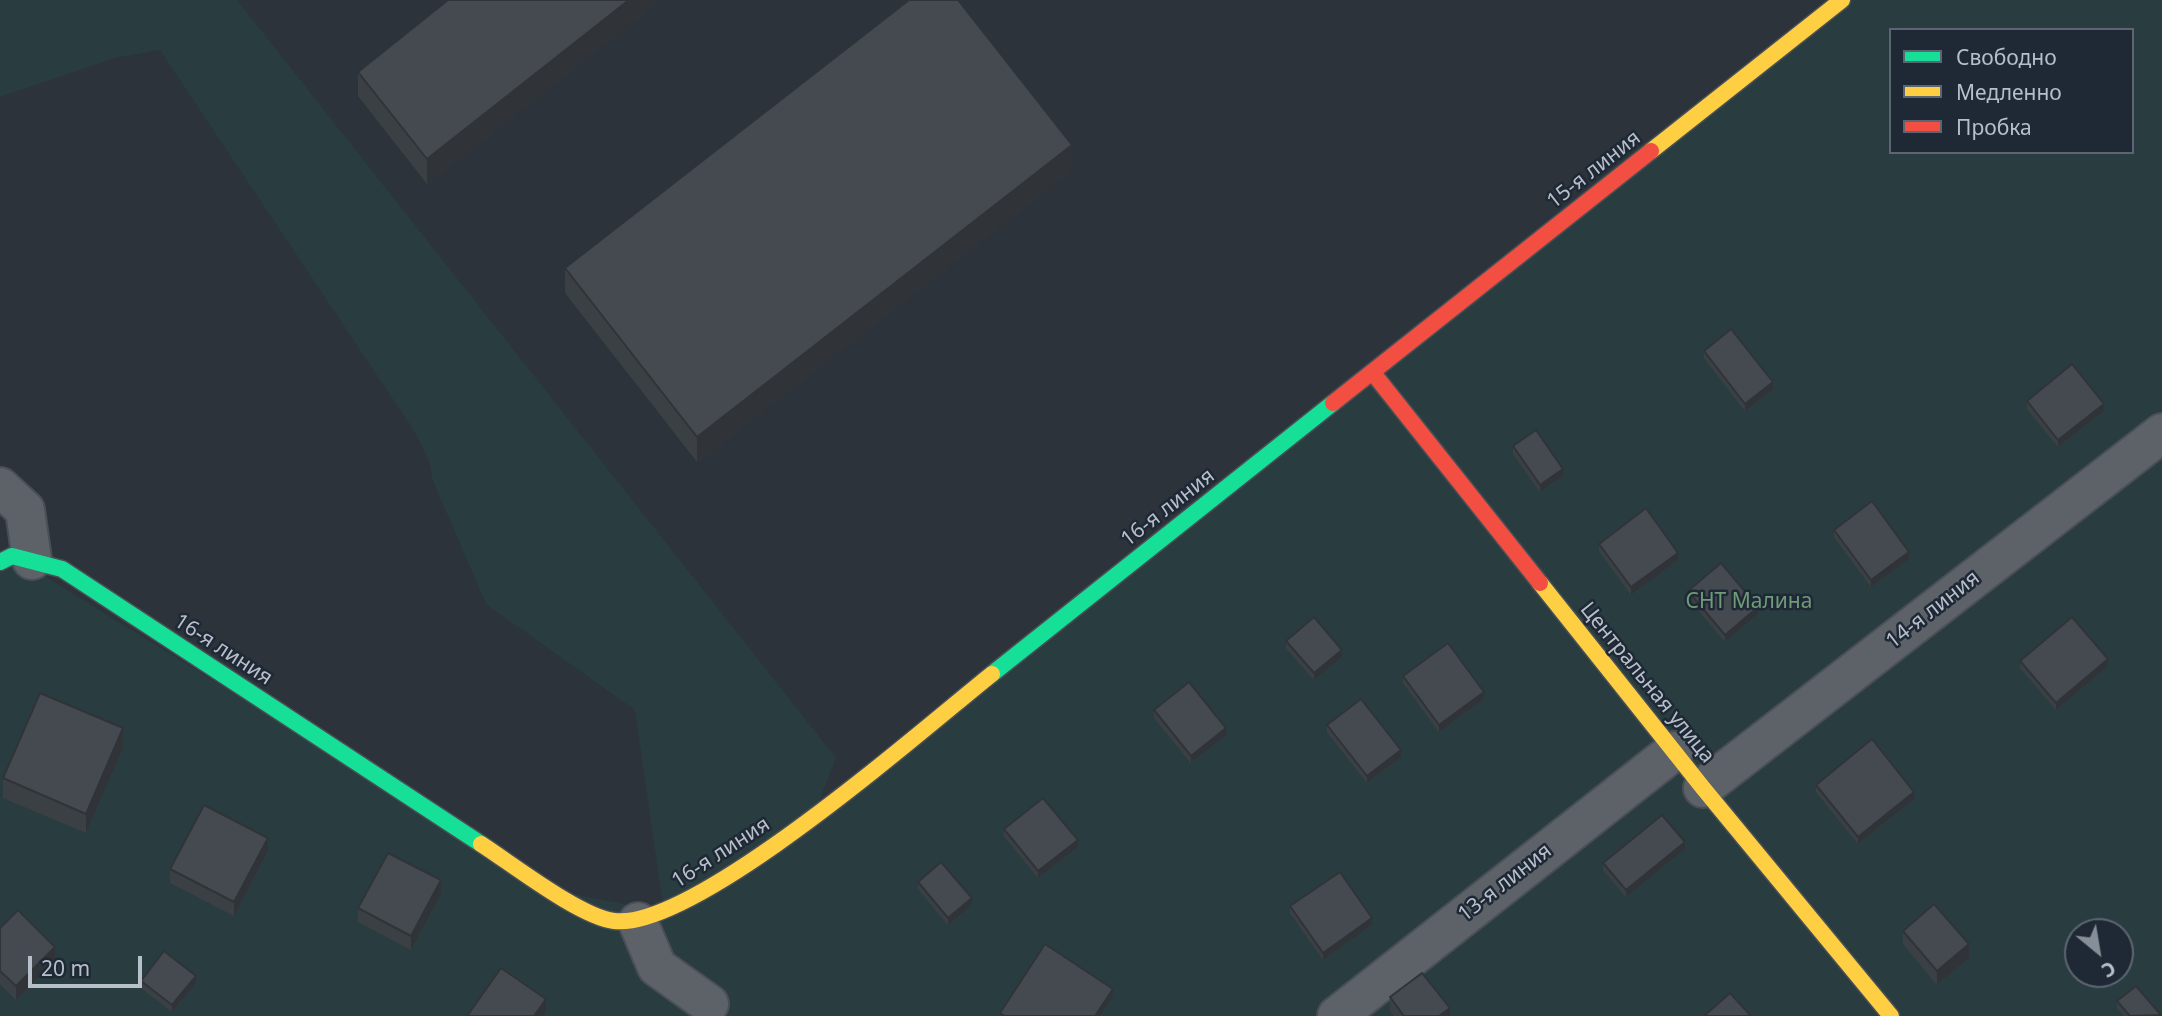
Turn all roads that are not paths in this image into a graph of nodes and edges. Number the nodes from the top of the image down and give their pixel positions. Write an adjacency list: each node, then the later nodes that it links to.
1 (1842, 0): 2 (street, 15-я линия)
2 (1373, 373): 6 (street, Центральная улица); 8 (street, 16-я линия)
3 (2162, 433): 7 (street, 14-я линия)
4 (0, 487): 5 (street)
5 (16, 561): 8 (street, 16-я линия)
6 (1674, 751): 7 (street, Центральная улица); 10 (street, 13-я линия)
7 (1703, 788): 11 (street, Центральная улица)
8 (638, 922): 9 (street)
9 (709, 1004)
10 (1337, 1016)
11 (1891, 1016)

